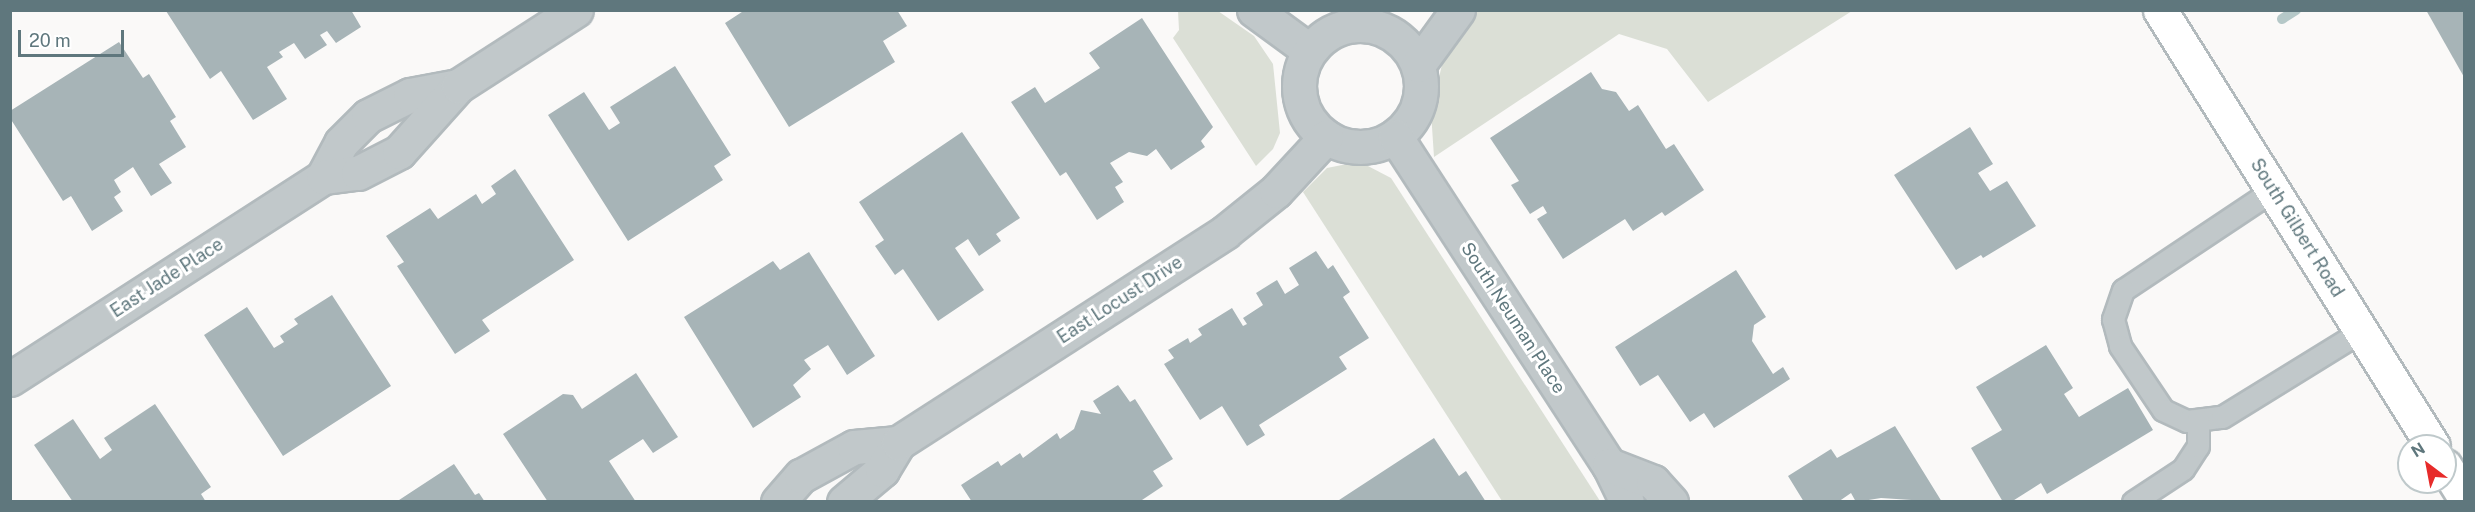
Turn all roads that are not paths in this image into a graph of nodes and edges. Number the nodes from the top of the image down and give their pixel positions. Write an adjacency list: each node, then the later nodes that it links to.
1 (576, 10): 8 (street, East Jade Place)
2 (1254, 10): 6 (street)
3 (1458, 10): 7 (street)
4 (2160, 10): 12 (main road, South Gilbert Road)
5 (1372, 18): 6 (street); 7 (street)
6 (1310, 51): 10 (street)
7 (1418, 65): 9 (street)
8 (458, 86): 11 (street, East Jade Place); 11 (street, East Jade Place)
9 (1395, 136): 10 (street); 18 (street, South Neuman Place)
10 (1326, 137): 17 (street, East Locust Drive)
11 (323, 177): 14 (street, East Jade Place)
12 (2272, 190): 13 (main road, South Gilbert Road); 15 (lane)
13 (2361, 332): 15 (lane); 16 (main road, South Gilbert Road)
14 (10, 379)
15 (2198, 420): 23 (lane)
16 (2425, 434)
17 (898, 443): 19 (street, East Locust Drive); 20 (street, East Locust Drive)
18 (1610, 465): 21 (street, South Neuman Place); 22 (street)
19 (778, 501)
20 (844, 501)
21 (1627, 501)
22 (1671, 501)
23 (2133, 501)

